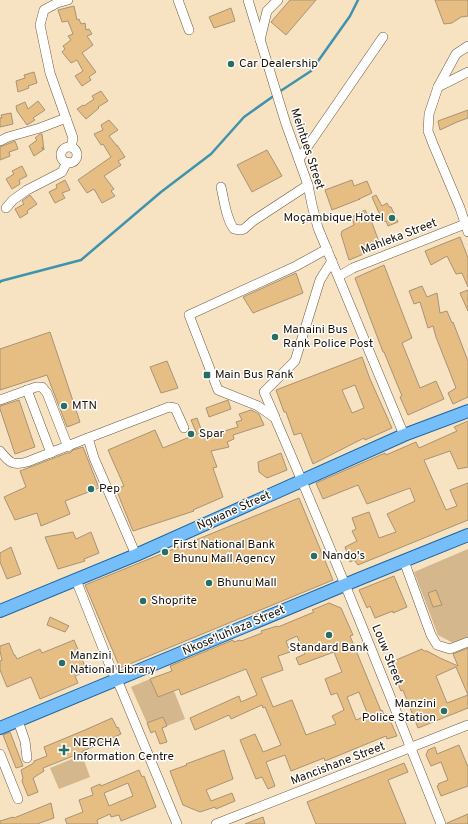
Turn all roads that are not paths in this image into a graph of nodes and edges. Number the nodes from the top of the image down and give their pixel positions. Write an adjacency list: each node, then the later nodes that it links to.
1 (68, 0): 11 (street)
2 (178, 0): 5 (street)
3 (248, 0): 7 (street, Meintues Street)
4 (278, 0): 7 (street)
5 (189, 30)
6 (383, 37): 13 (street)
7 (260, 40): 13 (street, Meintues Street)
8 (468, 46): 10 (street)
9 (468, 72): 10 (street)
10 (438, 87): 17 (street)
11 (66, 118): 12 (street); 16 (street)
12 (0, 141)
13 (299, 159): 14 (street, Meintues Street)
14 (308, 185): 15 (street); 18 (street, Meintues Street)
15 (221, 187)
16 (6, 208)
17 (467, 227): 20 (street, Mahleka Street)
18 (327, 249): 19 (street, Meintues Street); 24 (street)
19 (332, 261): 20 (street, Meintues Street); 24 (street, Louw Street)
20 (339, 276): 26 (street, Meintues Street)
21 (27, 390): 22 (street); 28 (street); 30 (street)
22 (0, 400)
23 (468, 411): 26 (main road, Ngwane Street)
24 (275, 418): 32 (street, Louw Street)
25 (184, 428): 27 (street)
26 (404, 435): 32 (main road, Ngwane Street)
27 (88, 438): 28 (street); 34 (street)
28 (68, 447): 30 (street)
29 (0, 451): 31 (street)
30 (51, 453): 31 (street)
31 (4, 461)
32 (303, 481): 34 (main road, Ngwane Street); 37 (street, Louw Street)
33 (468, 535): 35 (main road, Nkose'luhlaza Street)
34 (136, 555): 36 (main road, Ngwane Street)
35 (404, 561): 37 (main road, Nkose'luhlaza Street); 39 (street)
36 (76, 580): 38 (main road, Ngwane Street); 40 (street)
37 (345, 584): 40 (main road, Nkose'luhlaza Street); 44 (street, Louw Street)
38 (0, 611)
39 (468, 642)
40 (116, 680): 41 (main road, Nkose'luhlaza Street); 48 (street)
41 (18, 721): 43 (main road, Nkose'luhlaza Street); 46 (street)
42 (468, 725): 44 (street, Mancishane Street)
43 (0, 728)
44 (411, 748): 49 (street, Mancishane Street); 50 (street, Louw Street)
45 (0, 754): 47 (street)
46 (27, 758)
47 (18, 800)
48 (177, 824)
49 (216, 824)
50 (439, 824)

